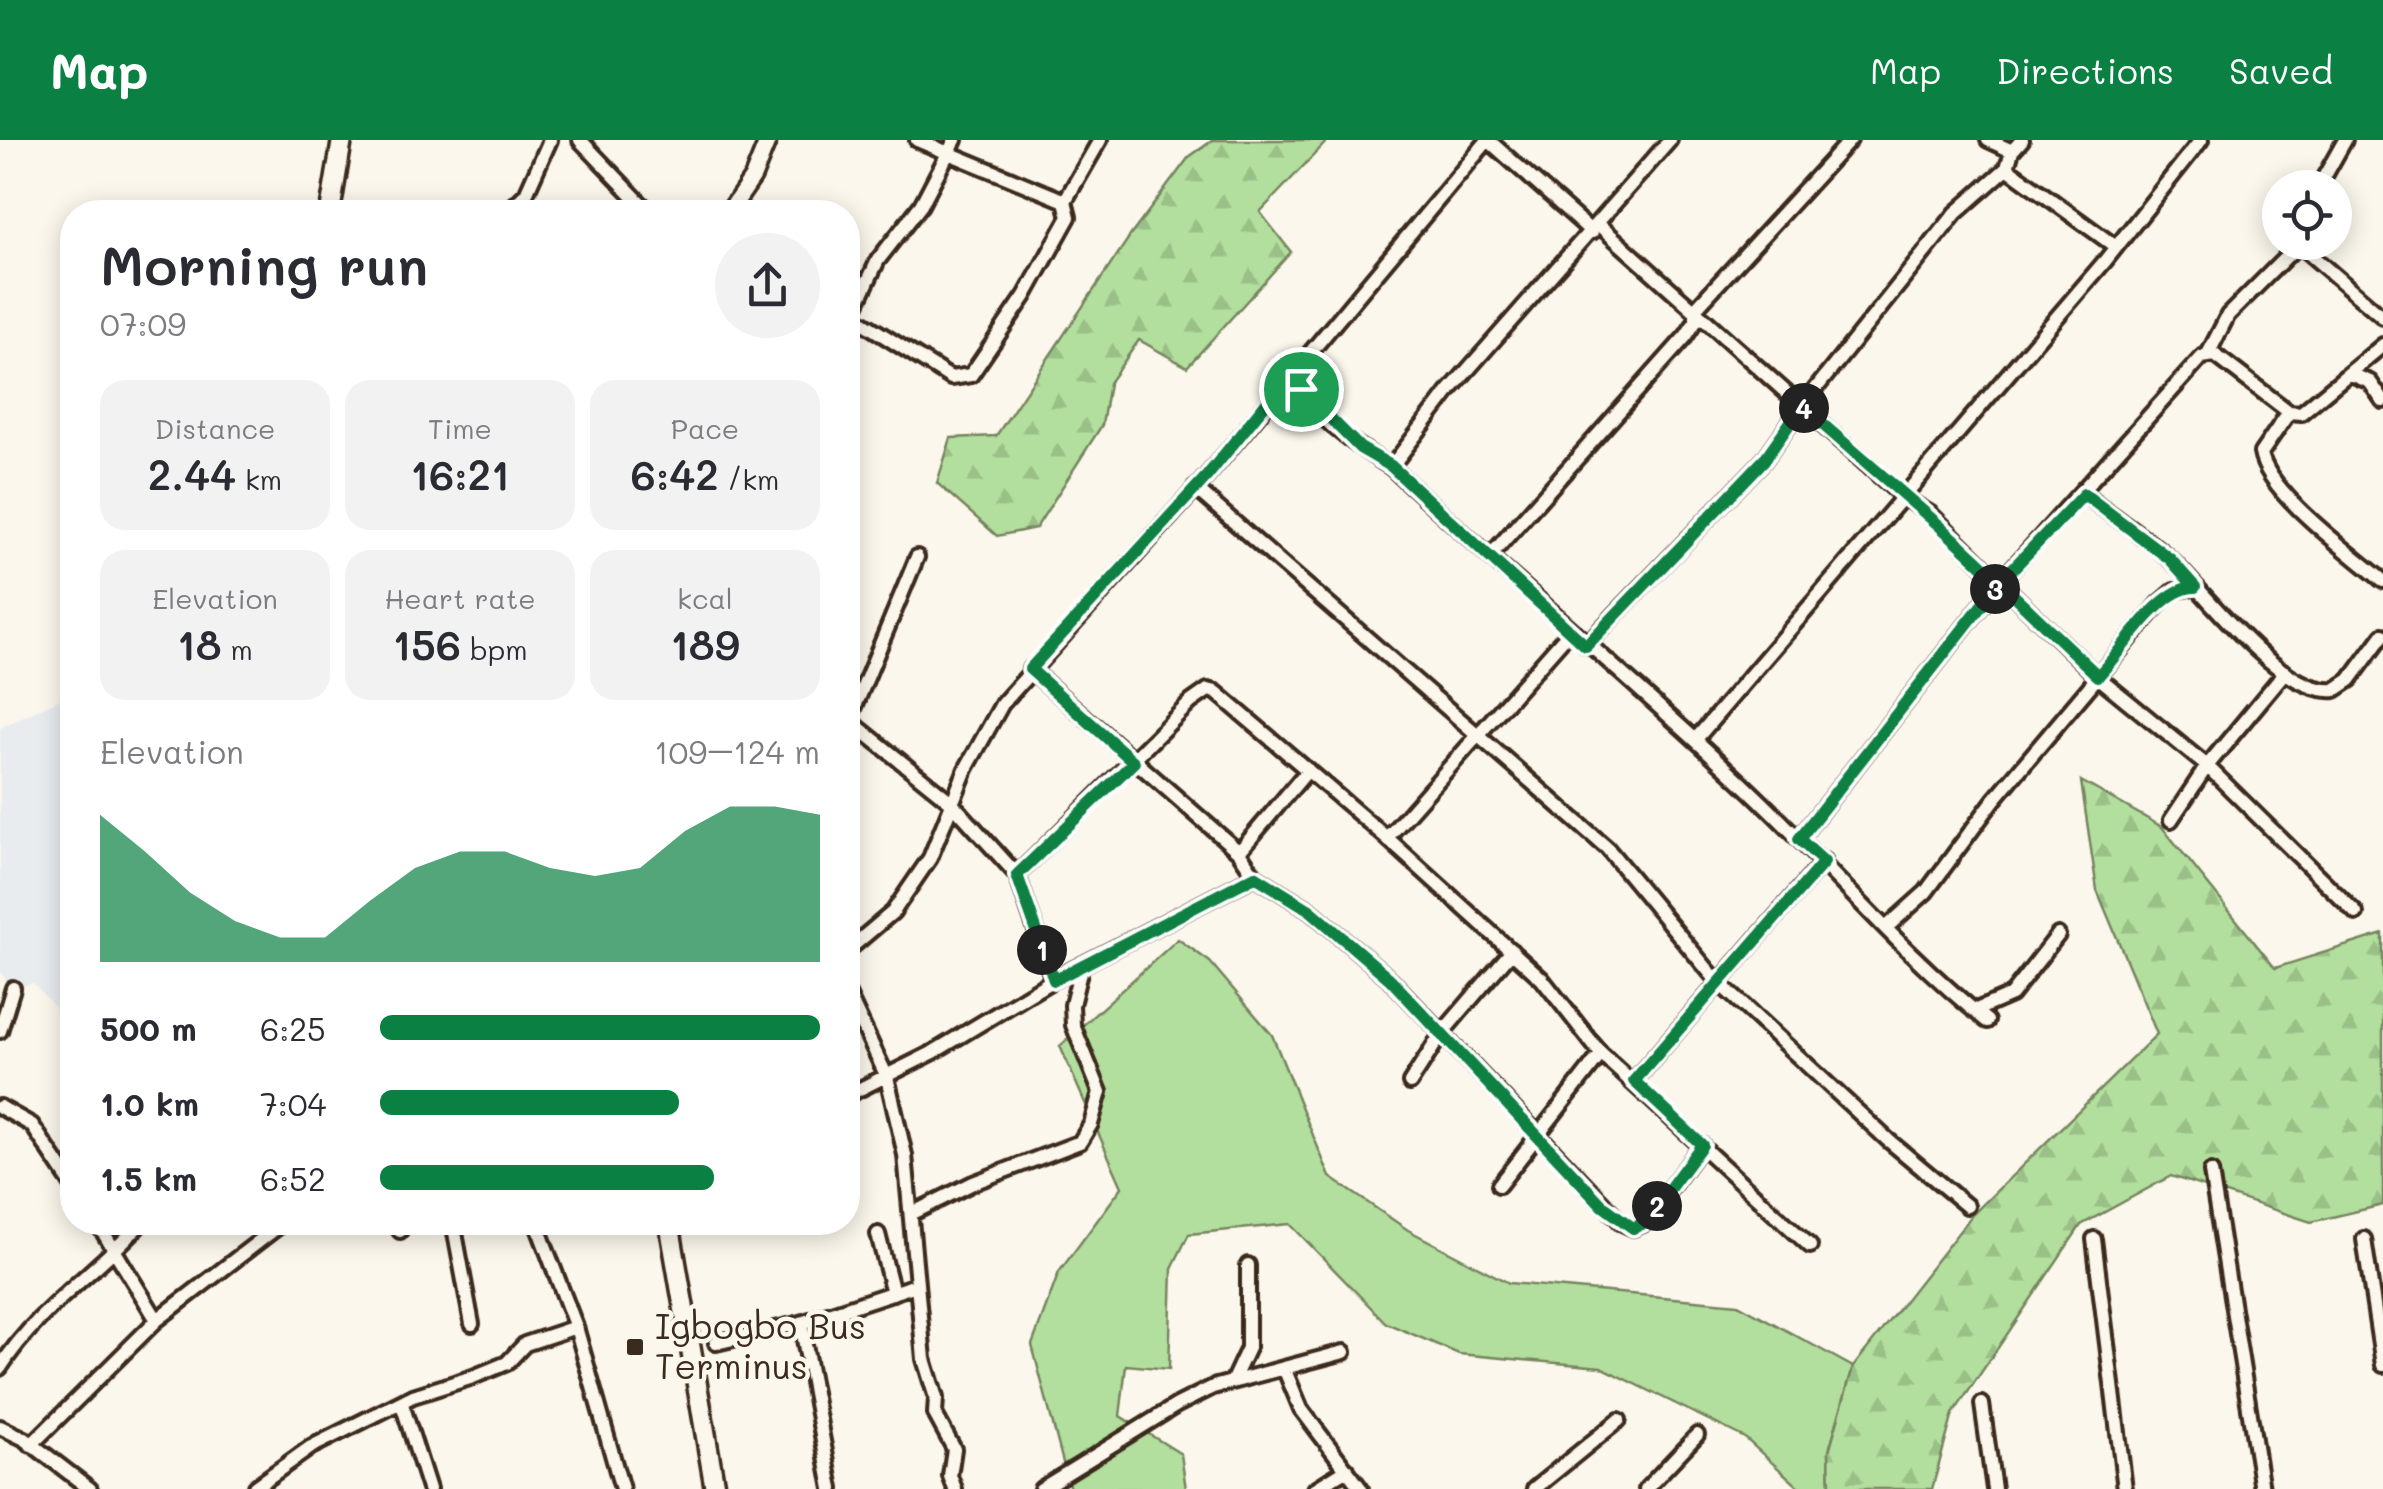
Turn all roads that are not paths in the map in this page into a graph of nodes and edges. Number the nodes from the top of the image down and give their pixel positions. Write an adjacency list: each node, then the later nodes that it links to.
1 (342, 140): 19 (main road)
2 (550, 140): 20 (street)
3 (580, 140): 21 (street)
4 (768, 140): 22 (street)
5 (917, 140): 16 (street)
6 (955, 140): 16 (street)
7 (1100, 140): 23 (street)
8 (1488, 140): 24 (street); 34 (street)
9 (1670, 140): 24 (street)
10 (1850, 140): 29 (street)
11 (1988, 140): 15 (street)
12 (2022, 140): 15 (street)
13 (2201, 140): 25 (street)
14 (2345, 140): 18 (street)
15 (2012, 151): 17 (street)
16 (950, 155): 23 (street); 28 (street)
17 (2008, 168): 25 (street); 37 (street)
18 (2328, 170)
19 (332, 200)
20 (520, 200)
21 (637, 200)
22 (737, 200)
23 (1065, 201): 31 (street)
24 (1595, 229): 29 (street); 39 (street)
25 (2116, 247): 42 (street)
26 (2284, 260): 33 (street)
27 (2318, 260): 30 (street)
28 (860, 297)
29 (1696, 308): 37 (street); 43 (street)
30 (2383, 317)
31 (860, 325)
32 (2383, 344): 35 (street)
33 (2208, 354): 38 (street); 41 (street)
34 (1297, 365): 39 (street); 40 (street)
35 (2350, 374): 36 (street); 38 (street)
36 (2383, 401)
37 (1802, 406): 42 (street); 50 (street)
38 (2289, 412): 46 (street)
39 (1391, 466): 43 (street)
40 (1195, 488): 51 (street); 56 (street)
41 (2084, 494): 45 (street); 47 (street)
42 (1903, 497): 45 (street); 57 (street)
43 (1491, 555): 48 (street)
44 (916, 557): 54 (street)
45 (2000, 582): 53 (street); 64 (street)
46 (2383, 582)
47 (2195, 587): 52 (street); 53 (street)
48 (1570, 632): 50 (street); 56 (street)
49 (2383, 635): 52 (street)
50 (1586, 646): 57 (street)
51 (1030, 669): 58 (street); 61 (street)
52 (2285, 672): 59 (street)
53 (2098, 676): 59 (street); 70 (street)
54 (860, 691)
55 (860, 729): 61 (street)
56 (1477, 736): 63 (street); 76 (street)
57 (1696, 739): 64 (street)
58 (1134, 762): 60 (street); 65 (street); 67 (street)
59 (2207, 766): 62 (street); 69 (street)
60 (1308, 770): 63 (street); 65 (street)
61 (952, 802): 67 (street); 72 (street)
62 (2171, 820)
63 (1387, 838): 73 (street)
64 (1799, 839): 66 (street)
65 (1240, 852): 68 (street)
66 (1824, 862): 70 (street); 76 (street)
67 (1017, 875): 75 (street)
68 (1255, 876): 74 (street); 82 (street)
69 (2356, 914)
70 (1888, 926): 78 (street)
71 (2058, 935): 78 (street)
72 (860, 940)
73 (1512, 951): 82 (street); 83 (street)
74 (1081, 968): 75 (street); 95 (street)
75 (1054, 980): 84 (street)
76 (1718, 981): 85 (street); 94 (street)
77 (14, 988): 81 (street)
78 (1974, 1011): 80 (street)
79 (860, 1019): 84 (street)
80 (1987, 1021)
81 (0, 1031)
82 (1442, 1032): 86 (street); 89 (street)
83 (1601, 1054): 85 (street); 89 (street)
84 (887, 1076): 87 (street); 95 (street)
85 (1634, 1081): 90 (street)
86 (1410, 1083)
87 (860, 1089)
88 (0, 1107): 91 (street)
89 (1536, 1135): 90 (street); 93 (street)
90 (1702, 1145): 105 (street)
91 (60, 1167)
92 (2212, 1172): 141 (street)
93 (1499, 1185)
94 (1967, 1206)
95 (913, 1212): 108 (street)
96 (878, 1234): 109 (street)
97 (105, 1235): 106 (street)
98 (131, 1235): 106 (street)
99 (267, 1235): 110 (street)
100 (455, 1235): 111 (street)
101 (541, 1235): 113 (street)
102 (670, 1235): 131 (main road)
103 (2364, 1239): 116 (street)
104 (2094, 1240): 140 (street)
105 (1810, 1246)
106 (116, 1252): 110 (street); 117 (street)
107 (1248, 1265): 119 (street)
108 (916, 1285): 109 (street); 133 (street)
109 (893, 1293): 112 (street)
110 (157, 1320): 125 (street)
111 (472, 1324)
112 (801, 1324): 114 (street); 132 (street)
113 (576, 1327): 120 (street); 130 (street)
114 (716, 1343)
115 (1344, 1352): 118 (street)
116 (2383, 1366)
117 (0, 1368)
118 (1284, 1368): 119 (street); 126 (street)
119 (1233, 1380): 134 (street)
120 (402, 1404): 127 (street); 129 (street)
121 (1982, 1404): 139 (street)
122 (1619, 1420): 137 (street)
123 (0, 1427): 125 (street)
124 (1698, 1435): 138 (street)
125 (31, 1445): 128 (street)
126 (1347, 1469): 135 (street); 136 (street)
127 (255, 1487)
128 (90, 1489)
129 (429, 1489)
130 (622, 1489)
131 (714, 1489)
132 (832, 1489)
133 (955, 1489)
134 (1041, 1489)
135 (1315, 1489)
136 (1361, 1489)
137 (1534, 1489)
138 (1646, 1489)
139 (1994, 1489)
140 (2126, 1489)
141 (2262, 1489)

